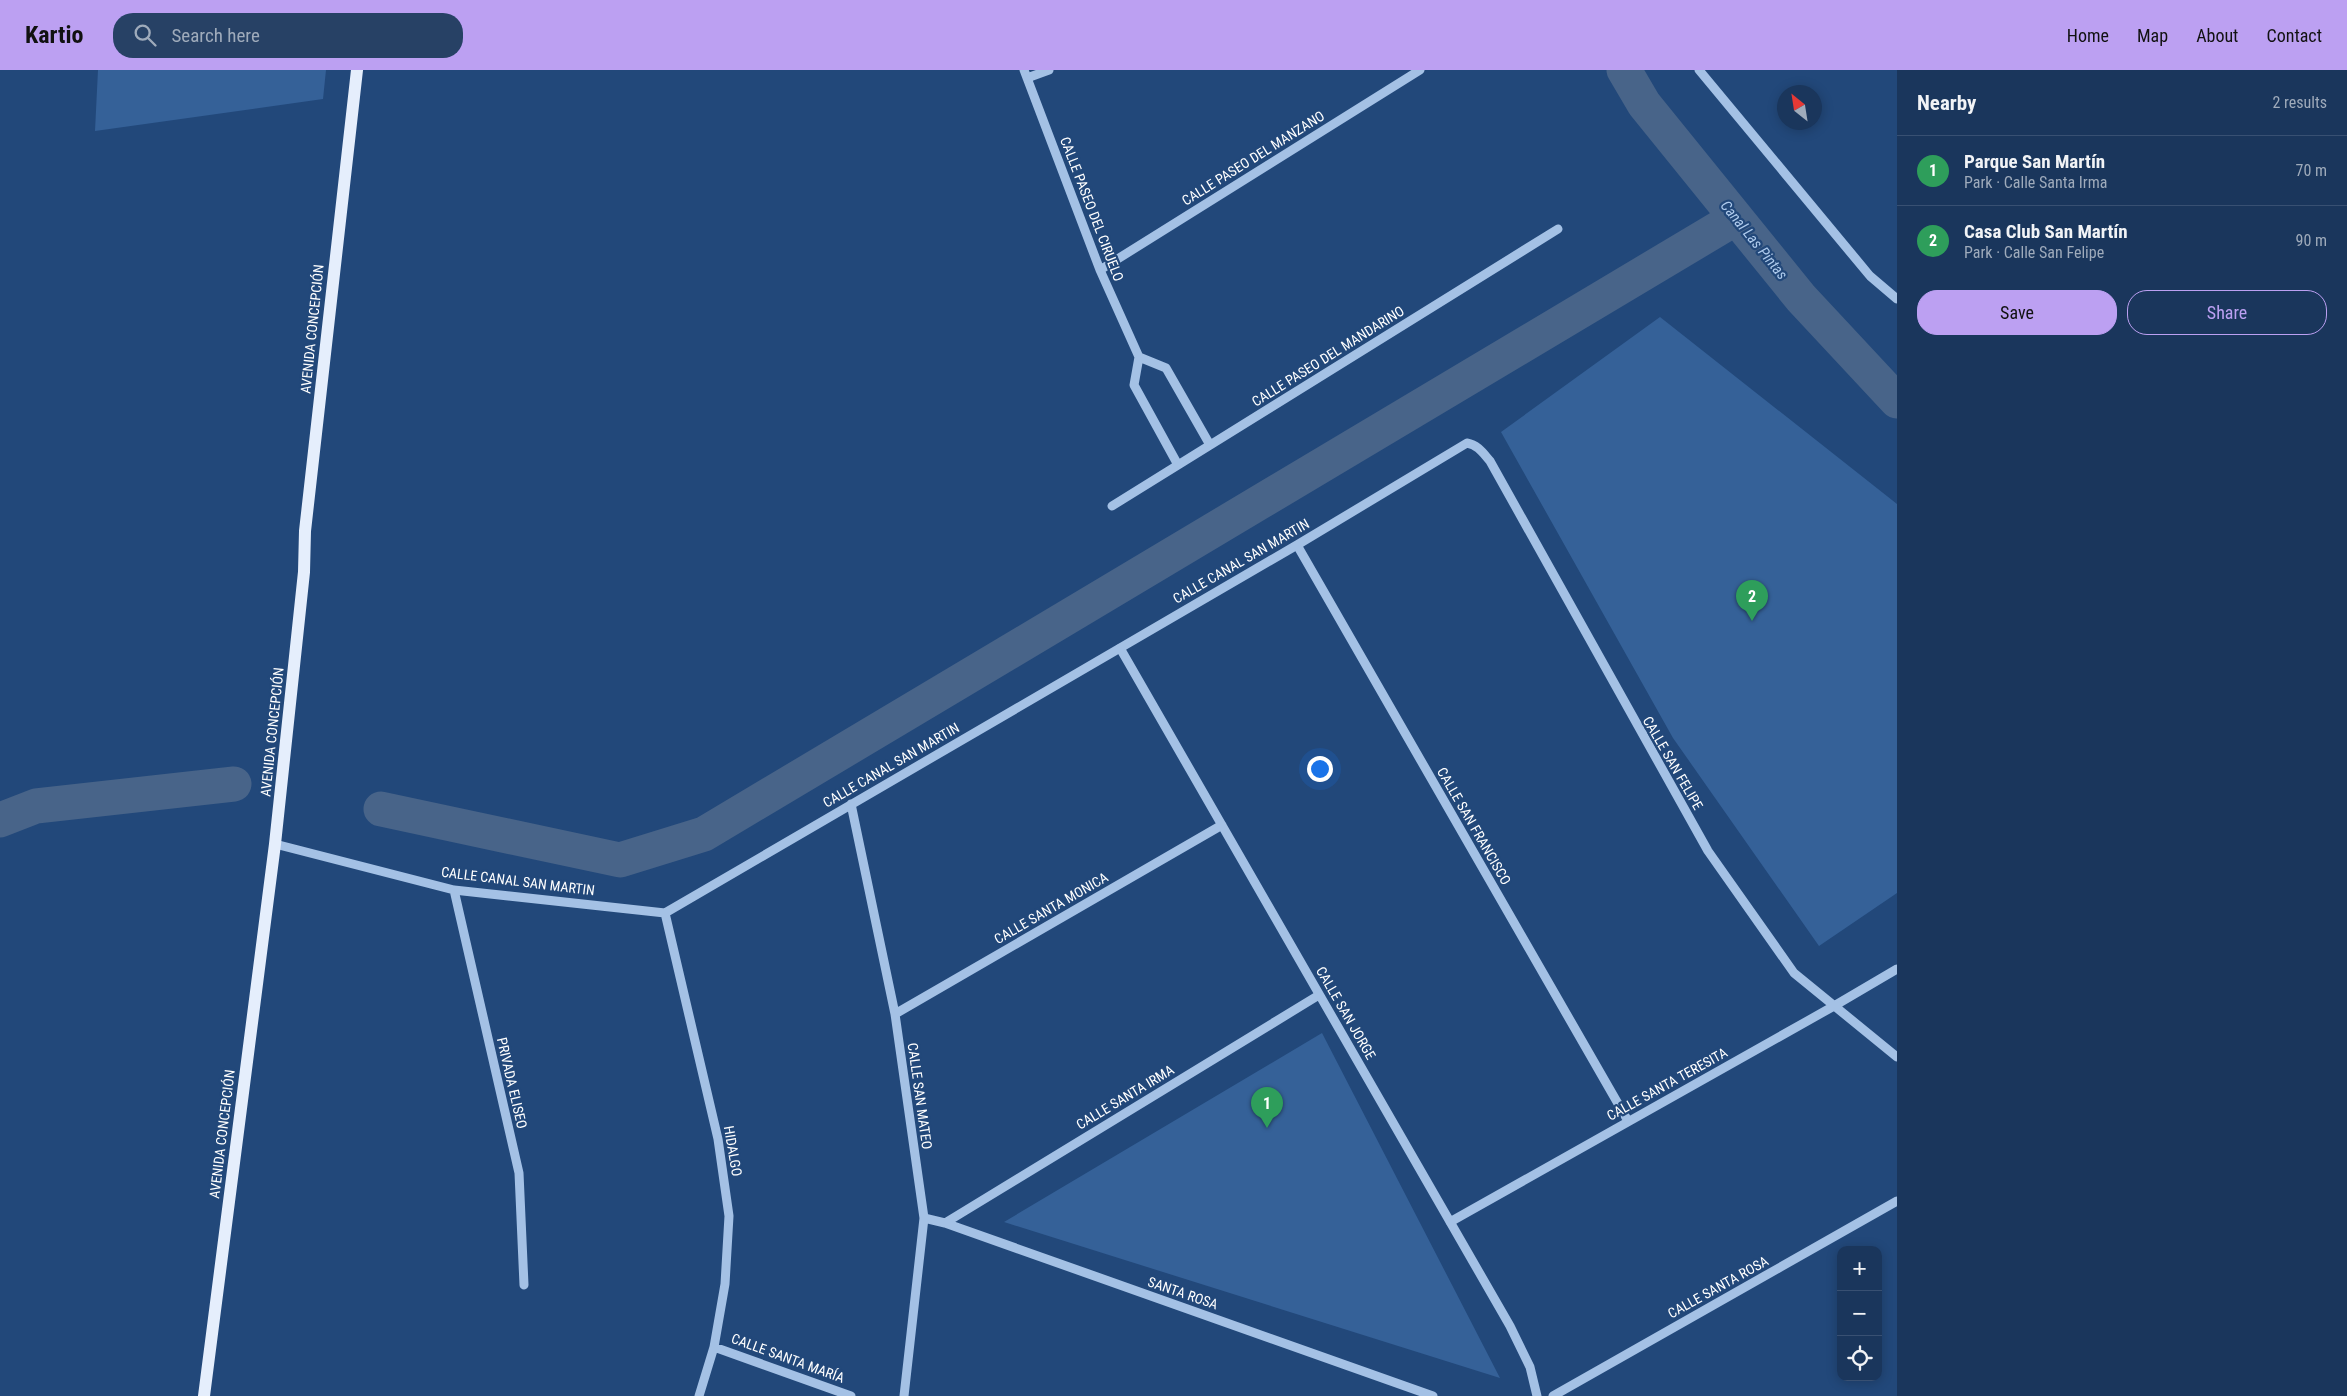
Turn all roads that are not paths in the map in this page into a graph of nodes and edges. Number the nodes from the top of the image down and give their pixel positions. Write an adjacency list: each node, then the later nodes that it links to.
1 (357, 70): 18 (main road, AVENIDA CONCEPCIÓN)
2 (1048, 70): 5 (street)
3 (1420, 70): 7 (street, CALLE PASEO DEL MANZANO)
4 (1699, 70): 8 (street)
5 (1026, 74): 7 (street, CALLE PASEO DEL CIRUELO)
6 (1558, 229): 11 (street, CALLE PASEO DEL MANDARINO)
7 (1100, 270): 9 (street, CALLE PASEO DEL CIRUELO)
8 (1897, 299)
9 (1138, 358): 11 (street); 12 (street)
10 (1474, 444): 14 (street, CALLE CANAL SAN MARTIN); 23 (street, CALLE SAN FELIPE)
11 (1210, 445): 12 (street, CALLE PASEO DEL MANDARINO)
12 (1178, 464): 13 (street, CALLE PASEO DEL MANDARINO)
13 (1112, 506)
14 (1297, 545): 15 (street, CALLE CANAL SAN MARTIN); 26 (street, CALLE SAN FRANCISCO)
15 (1120, 648): 16 (street, CALLE CANAL SAN MARTIN); 17 (street, CALLE SAN JORGE)
16 (851, 804): 20 (street, CALLE CANAL SAN MARTIN); 24 (street, CALLE SAN MATEO)
17 (1222, 825): 22 (street, CALLE SAN JORGE); 24 (street, CALLE SANTA MONICA)
18 (275, 844): 19 (street, CALLE CANAL SAN MARTIN); 33 (main road, AVENIDA CONCEPCIÓN)
19 (454, 890): 20 (street, CALLE CANAL SAN MARTIN); 31 (street, PRIVADA ELISEO)
20 (665, 913): 32 (street, HIDALGO)
21 (1897, 969): 23 (street, CALLE SANTA TERESITA)
22 (1320, 995): 29 (street, CALLE SAN JORGE); 30 (street, CALLE SANTA IRMA)
23 (1834, 1006): 25 (street, CALLE SAN FELIPE); 26 (street, CALLE SANTA TERESITA)
24 (895, 1014): 28 (street, CALLE SAN MATEO)
25 (1897, 1057)
26 (1628, 1122): 29 (street, CALLE SANTA TERESITA)
27 (1897, 1201): 39 (street, CALLE SANTA ROSA)
28 (924, 1218): 30 (street, SANTA ROSA); 36 (street, CALLE SAN MATEO)
29 (1450, 1222): 38 (street, CALLE SAN JORGE)
30 (945, 1223): 37 (street, SANTA ROSA)
31 (524, 1285)
32 (714, 1347): 34 (street, HIDALGO); 35 (street, CALLE SANTA MARÍA)
33 (204, 1396)
34 (699, 1396)
35 (851, 1396)
36 (904, 1396)
37 (1433, 1396)
38 (1537, 1396)
39 (1553, 1396)

